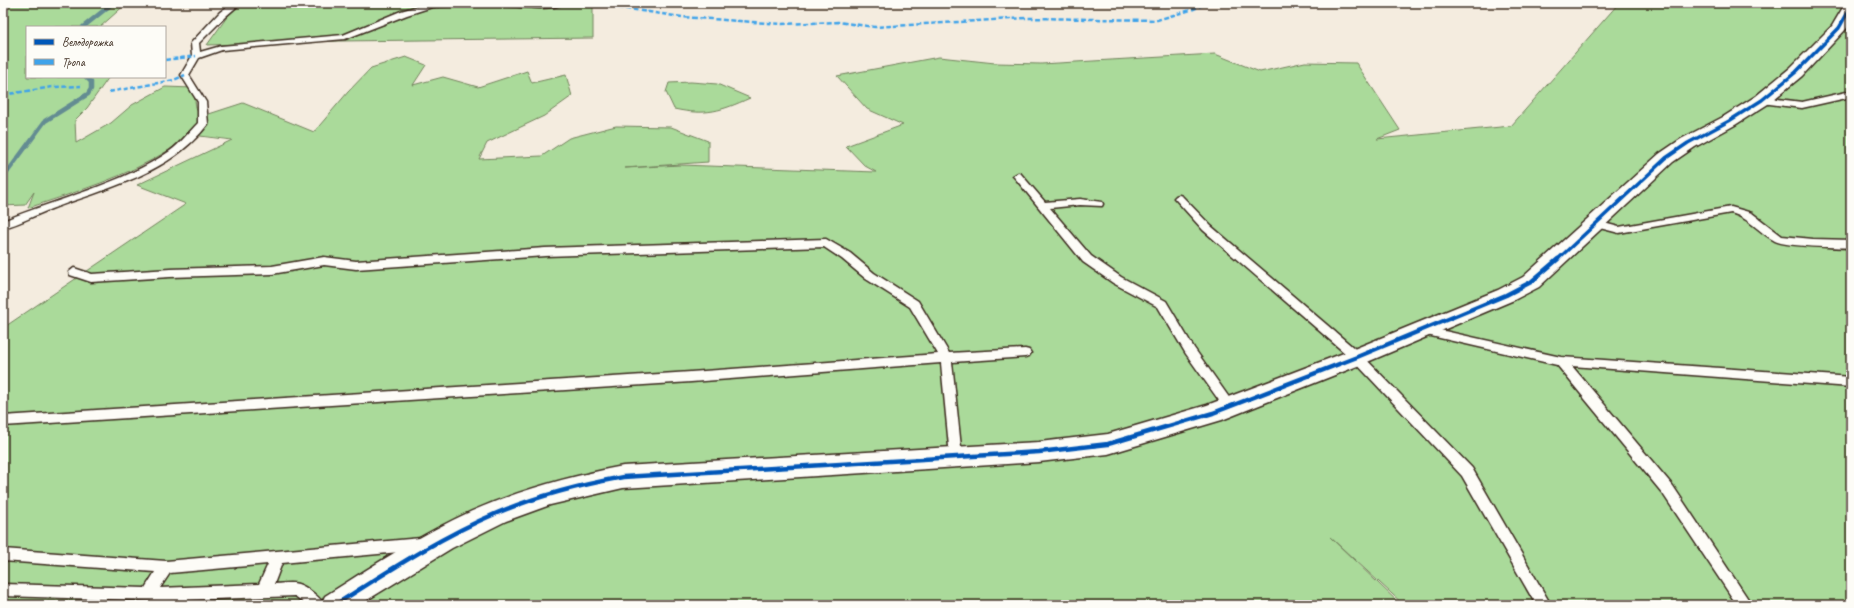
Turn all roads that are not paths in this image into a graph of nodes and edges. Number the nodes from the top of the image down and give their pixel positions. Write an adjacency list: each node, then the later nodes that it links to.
1 (237, 3): 7 (lane)
2 (464, 3): 5 (lane)
3 (501, 3): 4 (lane)
4 (560, 3)
5 (432, 4): 7 (lane)
6 (1851, 7): 9 (street)
7 (196, 56): 15 (lane)
8 (1851, 94): 9 (lane)
9 (1762, 100): 14 (street)
10 (1018, 176): 13 (lane)
11 (1179, 198): 20 (lane)
12 (1098, 204): 13 (lane)
13 (1043, 206): 24 (lane)
14 (1596, 224): 16 (lane); 18 (street)
15 (3, 225)
16 (1851, 244)
17 (74, 272): 21 (lane)
18 (1422, 330): 20 (street); 22 (lane)
19 (1025, 353): 21 (lane)
20 (1357, 357): 24 (street); 36 (lane)
21 (946, 358): 25 (lane); 26 (lane)
22 (1561, 361): 23 (lane); 37 (lane)
23 (1851, 382)
24 (1229, 406): 26 (street)
25 (3, 421)
26 (956, 457): 27 (street)
27 (440, 542): 29 (lane); 35 (street)
28 (3, 555): 30 (lane)
29 (278, 558): 30 (lane); 32 (lane)
30 (166, 567): 33 (lane)
31 (3, 590): 33 (lane)
32 (264, 590): 33 (lane); 34 (lane)
33 (148, 595)
34 (317, 605)
35 (335, 605)
36 (1544, 605)
37 (1744, 605)

